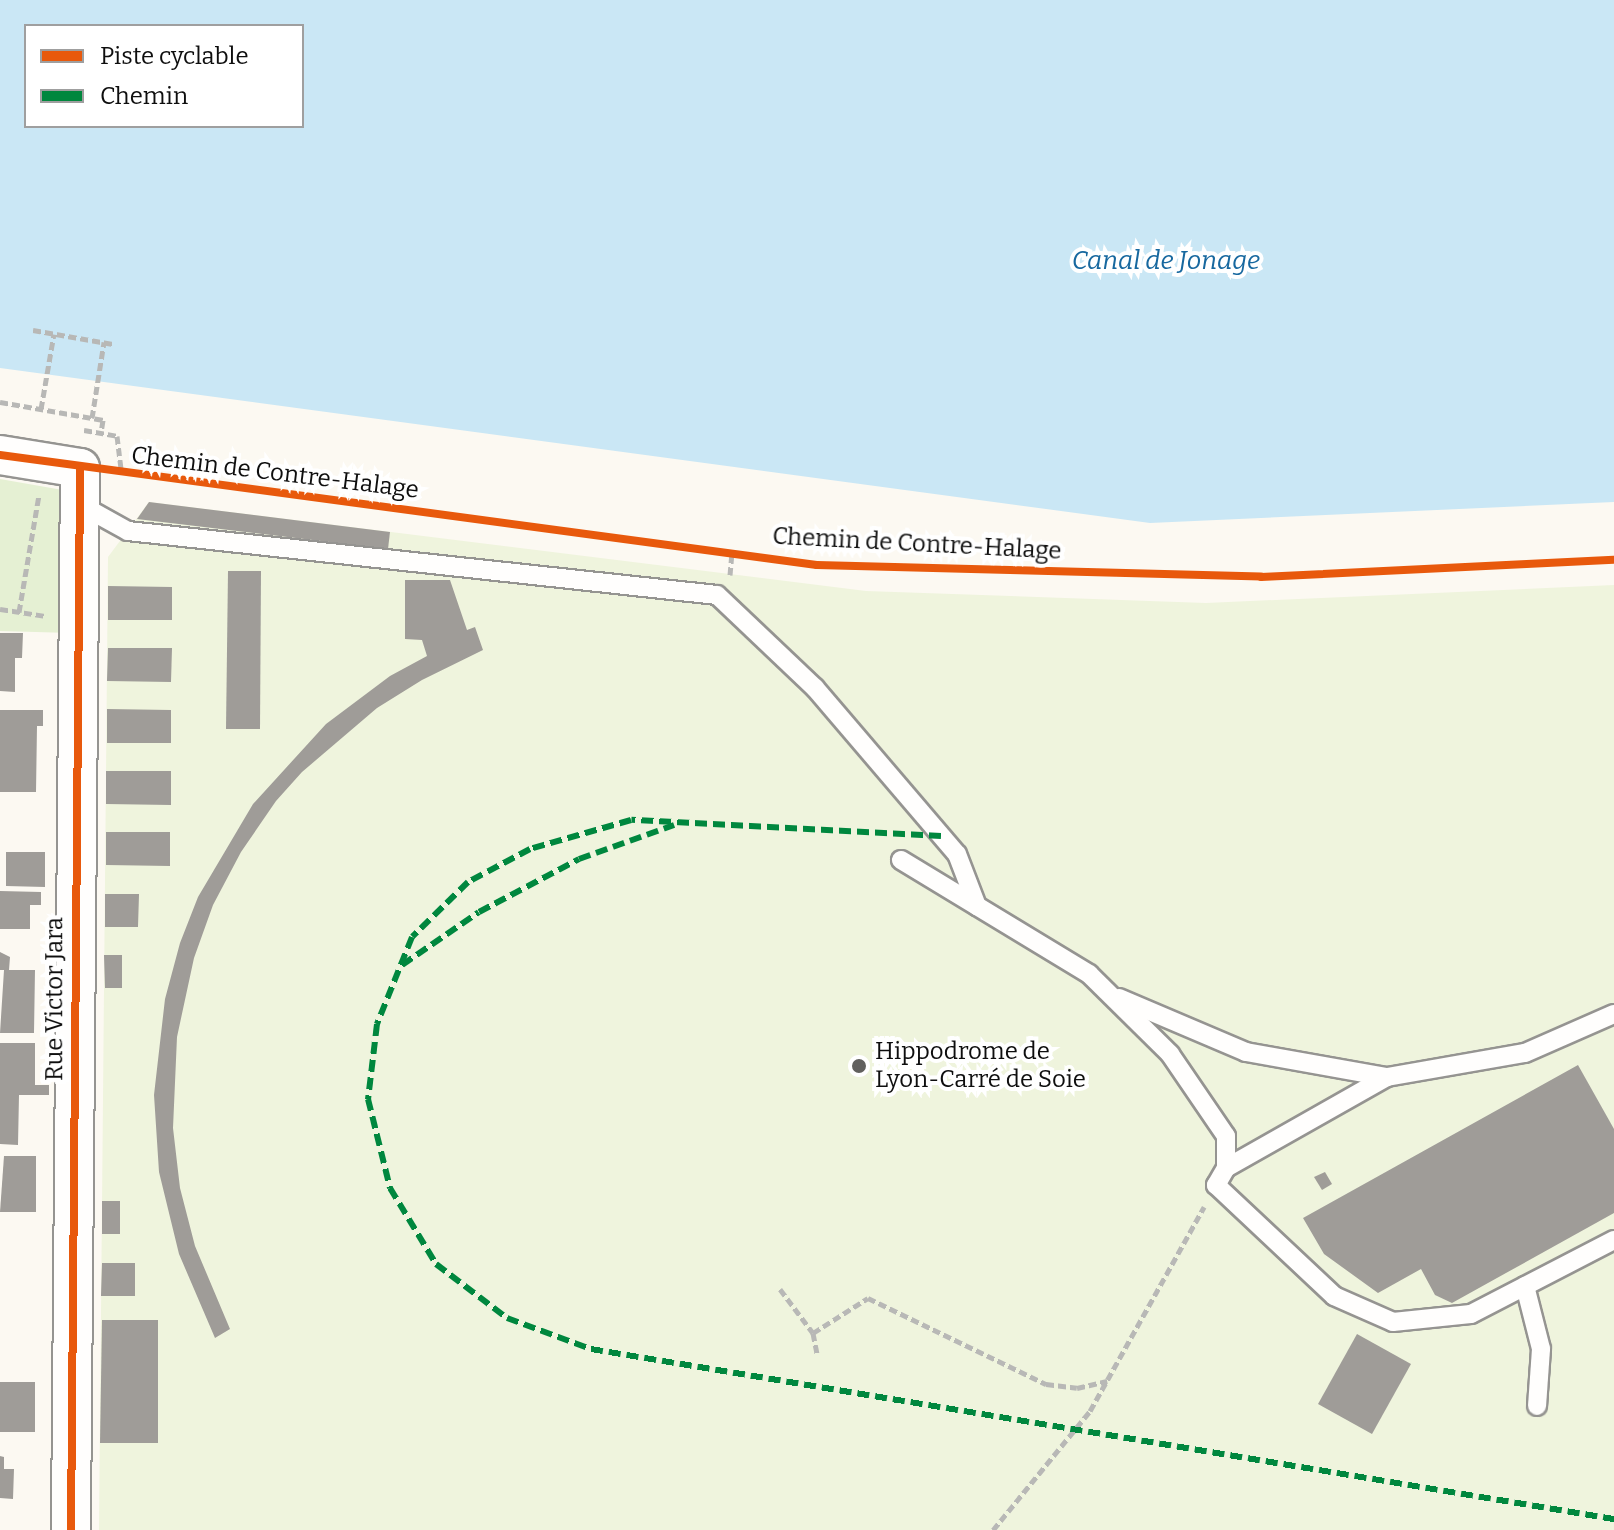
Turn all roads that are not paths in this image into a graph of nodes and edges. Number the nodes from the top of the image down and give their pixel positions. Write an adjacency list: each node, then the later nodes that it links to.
1 (0, 455): 2 (street)
2 (68, 478): 4 (lane); 12 (street, Rue Victor Jara)
3 (901, 860): 4 (lane)
4 (977, 906): 5 (lane)
5 (1109, 994): 7 (lane); 8 (lane)
6 (1614, 1014): 7 (lane)
7 (1387, 1077): 8 (lane)
8 (1226, 1168): 10 (lane)
9 (1614, 1240): 10 (lane)
10 (1525, 1286): 11 (lane)
11 (1537, 1406)
12 (71, 1530)

